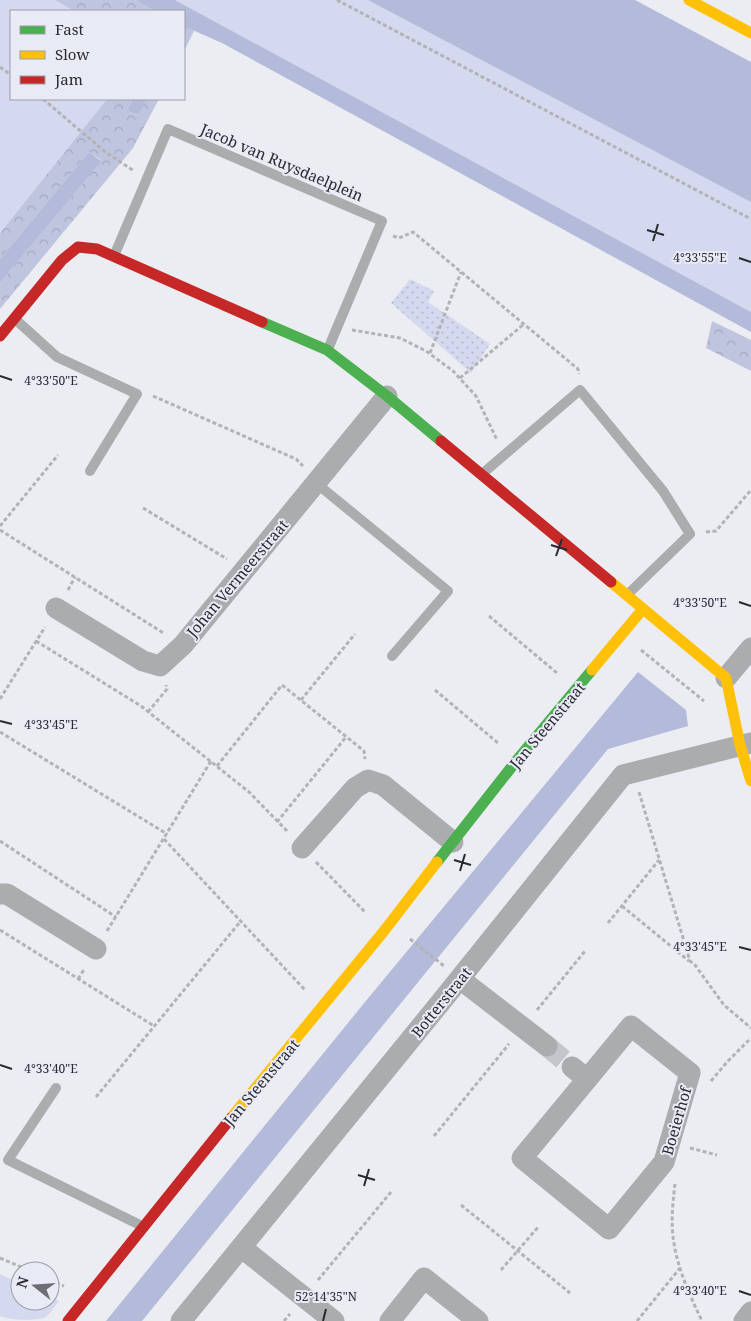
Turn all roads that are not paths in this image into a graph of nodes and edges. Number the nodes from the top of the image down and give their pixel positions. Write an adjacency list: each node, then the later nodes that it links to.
1 (689, 0): 2 (street)
2 (751, 33)
3 (114, 257): 4 (street); 6 (street); 6 (lane, Jacob van Ruysdaelplein)
4 (14, 319): 5 (street); 8 (lane)
5 (0, 336)
6 (327, 350): 7 (street)
7 (387, 396): 9 (street); 10 (street, Johan Vermeerstraat)
8 (90, 471)
9 (482, 474): 11 (street); 11 (lane)
10 (317, 481): 12 (street, Johan Vermeerstraat); 15 (lane)
11 (626, 596): 13 (street)
12 (56, 608)
13 (642, 610): 16 (street); 19 (street, Jan Steenstraat)
14 (751, 648): 16 (street)
15 (392, 656)
16 (726, 678): 17 (street)
17 (746, 744): 18 (street); 23 (street, Botterstraat)
18 (751, 781)
19 (453, 842): 20 (street); 27 (street, Jan Steenstraat)
20 (302, 848)
21 (0, 894): 22 (street)
22 (96, 949)
23 (452, 972): 24 (street); 28 (street, Botterstraat)
24 (546, 1046)
25 (56, 1088): 27 (lane)
26 (670, 1143): 26 (street, Boeierhof)
27 (145, 1227): 30 (street, Jan Steenstraat)
28 (242, 1248): 31 (street, Botterstraat); 32 (street)
29 (751, 1312): 35 (street)
30 (68, 1321)
31 (181, 1321)
32 (334, 1321)
33 (390, 1321): 34 (street)
34 (478, 1321)
35 (744, 1321)

